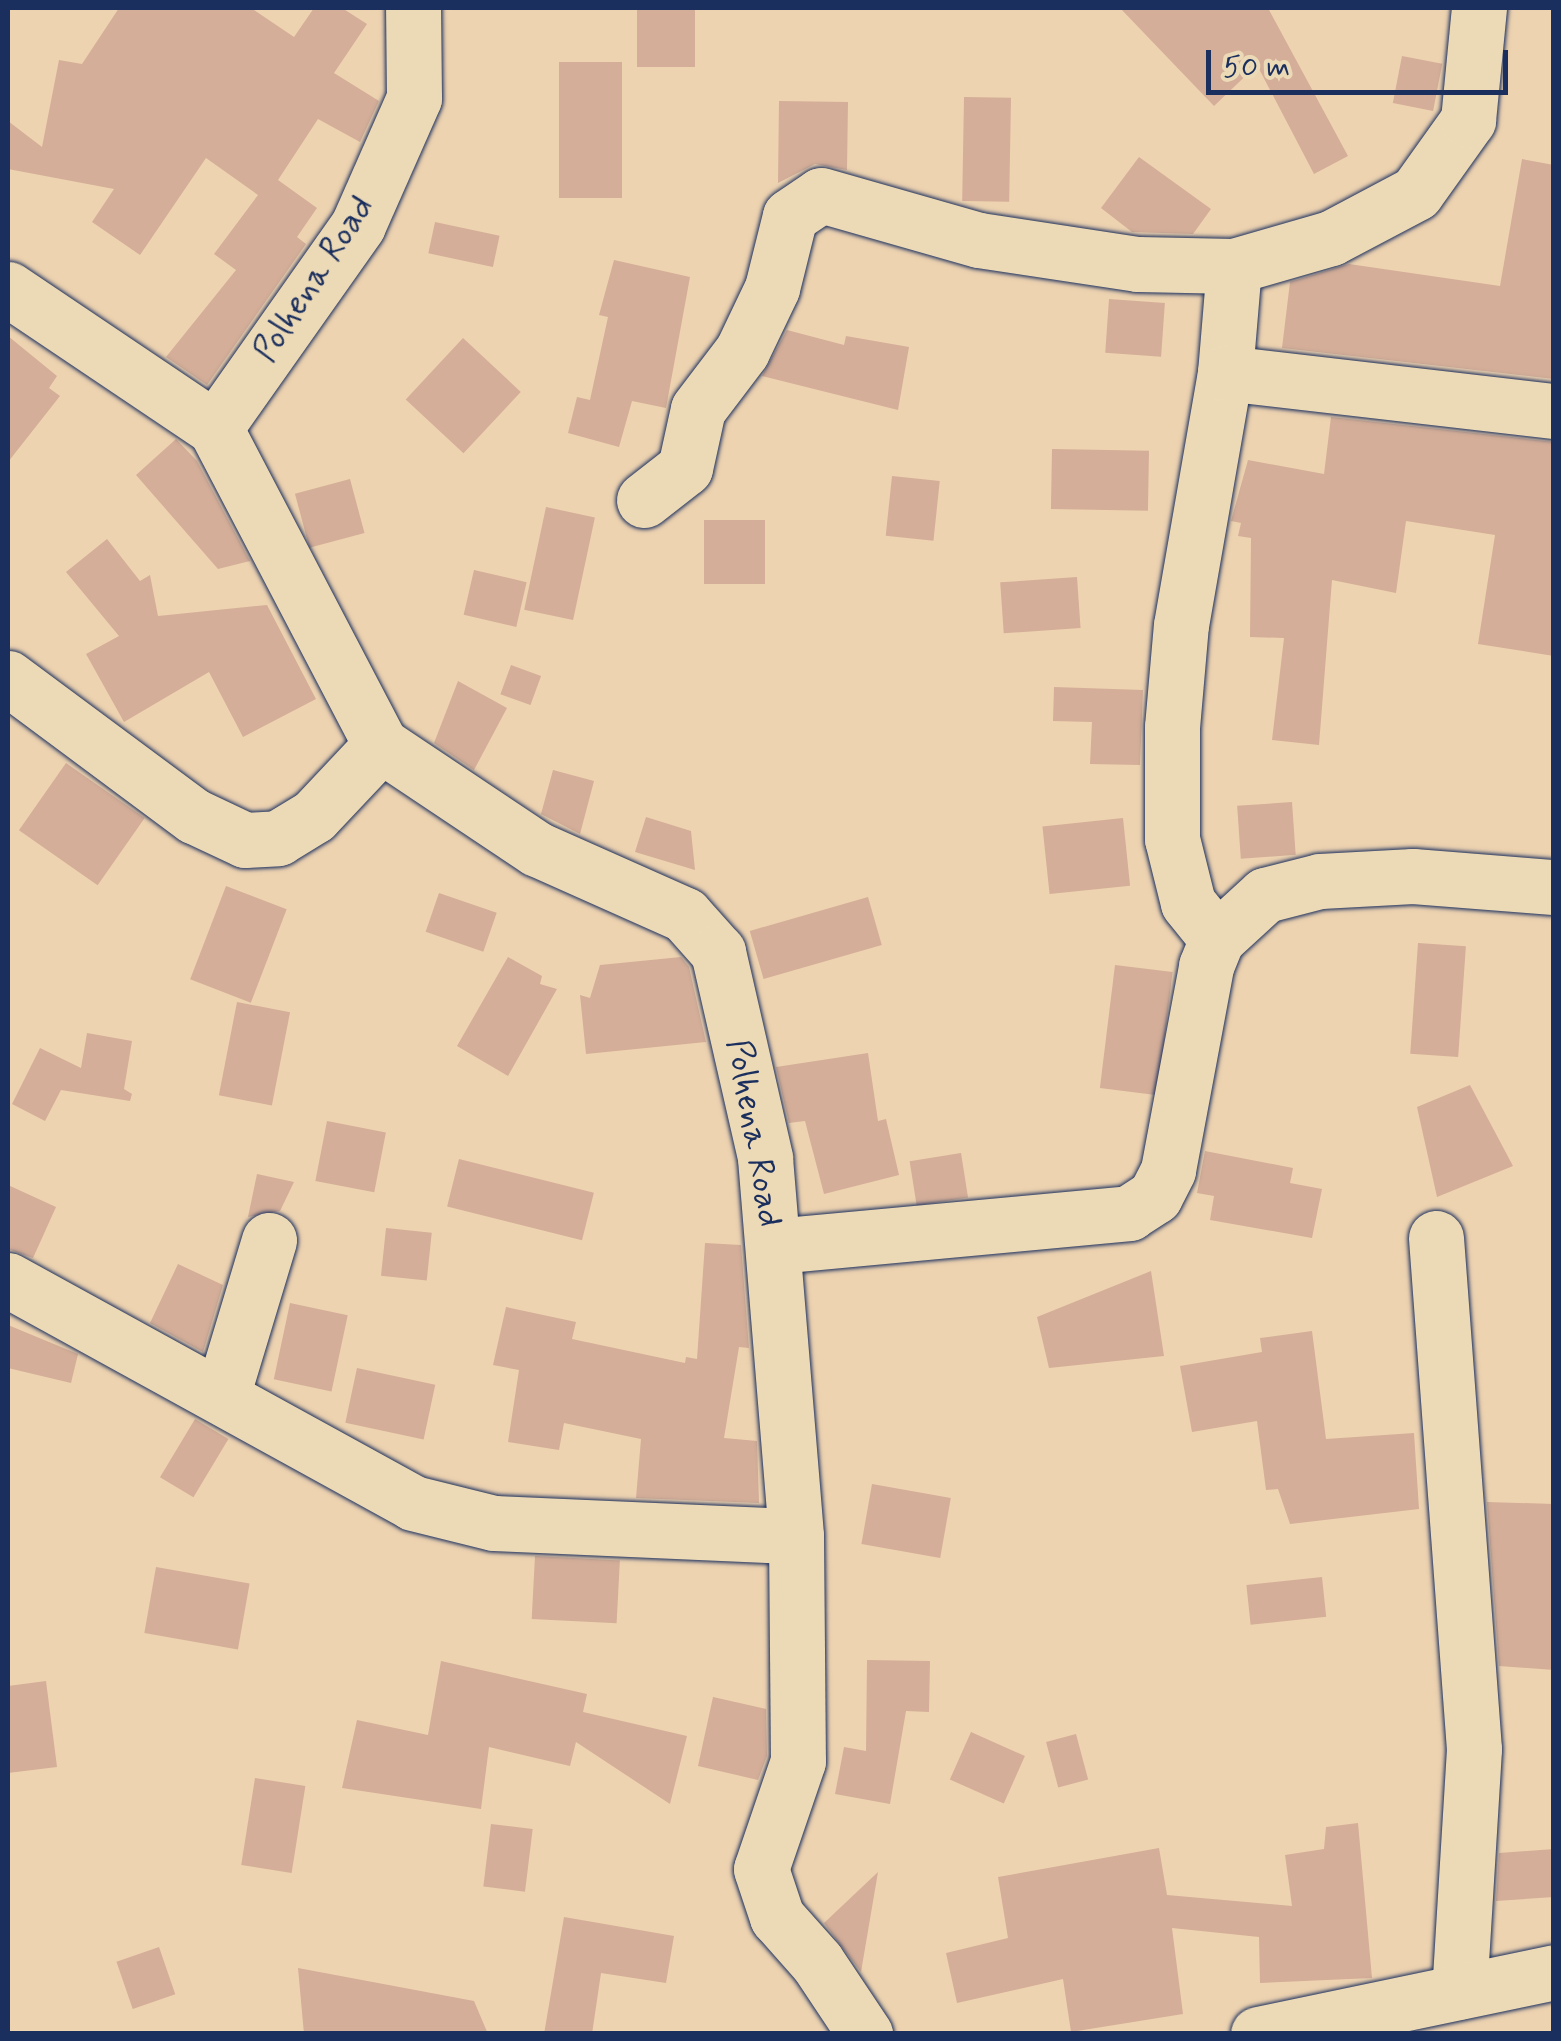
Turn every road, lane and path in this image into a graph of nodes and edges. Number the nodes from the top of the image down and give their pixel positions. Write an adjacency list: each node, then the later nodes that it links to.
1 (413, 8): 7 (street, Polhena Road)
2 (1478, 8): 3 (street)
3 (1234, 266): 5 (street); 8 (street)
4 (8, 289): 7 (street, Polhena Road)
5 (1225, 373): 6 (street); 12 (street)
6 (1554, 412)
7 (216, 428): 10 (street, Polhena Road)
8 (644, 500)
9 (8, 678): 10 (street)
10 (381, 745): 15 (street, Polhena Road)
11 (1554, 888): 12 (street)
12 (1217, 939): 15 (street)
13 (1436, 1238): 20 (street)
14 (269, 1240): 17 (street)
15 (774, 1246): 18 (street, Polhena Road)
16 (8, 1280): 17 (street)
17 (222, 1396): 18 (street)
18 (796, 1536): 21 (street, Polhena Road)
19 (1554, 1972): 20 (street)
20 (1459, 1992): 22 (street)
21 (865, 2034)
22 (1258, 2034)

